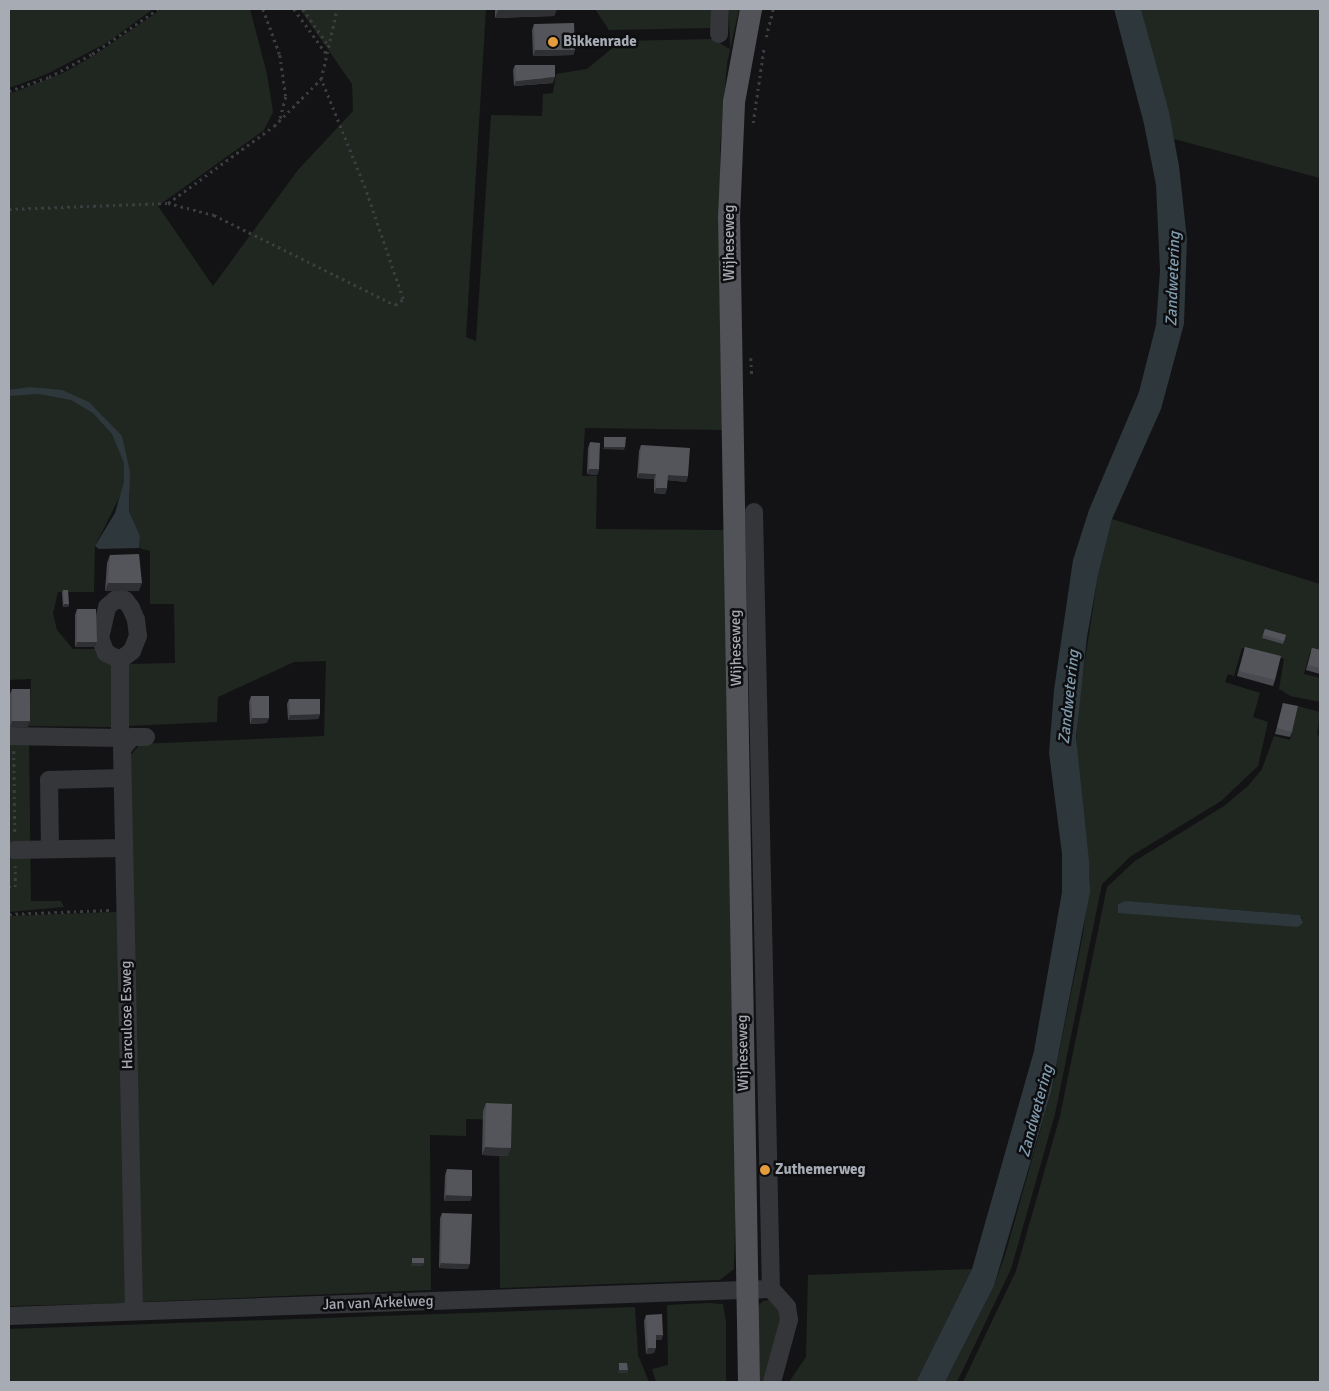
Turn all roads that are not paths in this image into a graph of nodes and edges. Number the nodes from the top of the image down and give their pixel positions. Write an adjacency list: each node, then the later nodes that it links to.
1 (720, 9): 3 (street)
2 (751, 9): 14 (main road, Wijheseweg)
3 (719, 34)
4 (754, 512): 13 (street, Wijheseweg)
5 (120, 660): 8 (street, Harculose Esweg)
6 (11, 736): 8 (street)
7 (146, 736): 8 (street)
8 (123, 740): 9 (street, Harculose Esweg)
9 (122, 778): 10 (street, Harculose Esweg); 11 (street)
10 (123, 848): 11 (street); 15 (street, Harculose Esweg)
11 (50, 849): 12 (street)
12 (15, 850)
13 (771, 1289): 14 (street); 18 (street)
14 (747, 1290): 15 (street, Jan van Arkelweg); 17 (main road, Wijheseweg)
15 (134, 1311): 16 (street, Jan van Arkelweg)
16 (9, 1316)
17 (748, 1382)
18 (772, 1382)

